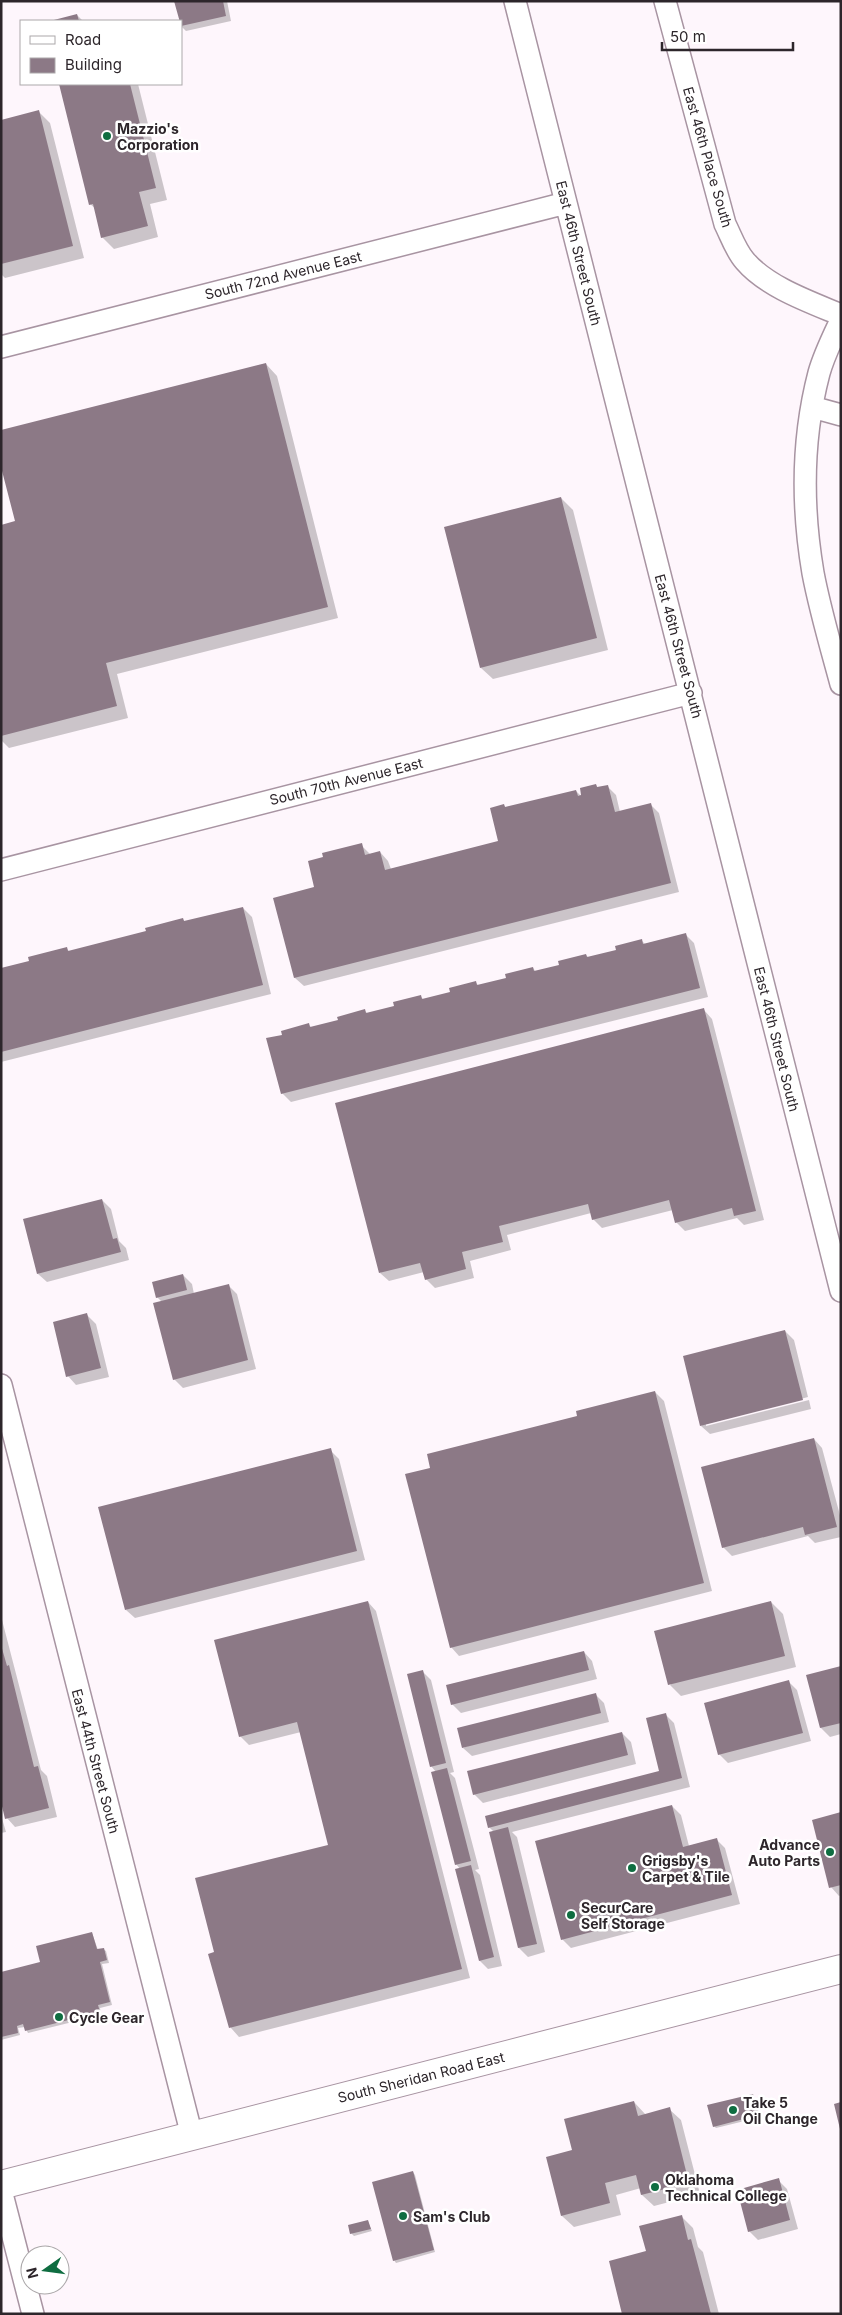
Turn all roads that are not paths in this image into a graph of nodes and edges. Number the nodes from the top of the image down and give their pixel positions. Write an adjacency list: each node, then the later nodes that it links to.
1 (515, 1): 3 (street, East 46th Street South)
2 (665, 1): 4 (street, East 46th Place South)
3 (566, 203): 6 (street, South 72nd Avenue East); 10 (street, East 46th Street South)
4 (841, 315)
5 (841, 320): 7 (street)
6 (1, 347)
7 (812, 407): 8 (street); 9 (street)
8 (841, 415)
9 (841, 684)
10 (691, 693): 11 (street, South 70th Avenue East); 12 (street, East 46th Street South)
11 (1, 870)
12 (841, 1291)
13 (1, 1385): 14 (street, East 44th Street South)
14 (5, 1418): 16 (street, East 44th Street South)
15 (841, 1969): 16 (main road, South Sheridan Road East)
16 (192, 2136): 17 (main road, South Sheridan Road East)
17 (1, 2185)
18 (1, 2190): 19 (street)
19 (33, 2314)

